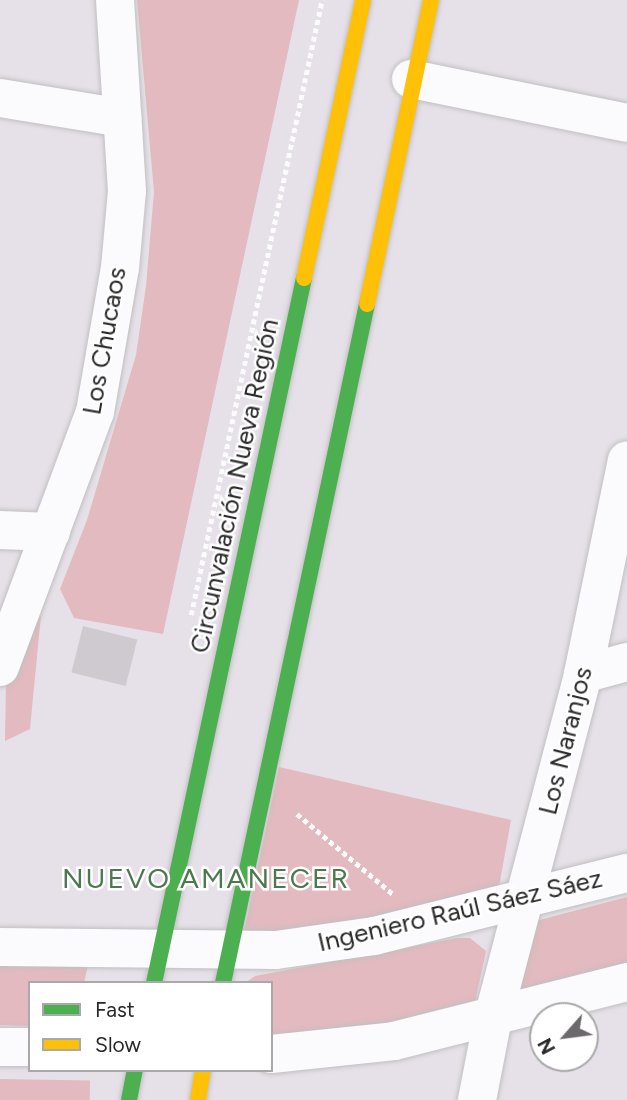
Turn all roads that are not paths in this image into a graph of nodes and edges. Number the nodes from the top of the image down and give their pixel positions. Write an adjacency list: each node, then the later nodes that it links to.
1 (115, 0): 6 (street, Los Chucaos)
2 (363, 0): 17 (main road, Circunvalación Nueva Región)
3 (430, 0): 4 (main road)
4 (411, 79): 7 (street); 18 (main road)
5 (0, 98): 6 (street)
6 (122, 118): 10 (street, Los Chucaos)
7 (627, 122)
8 (627, 460): 13 (street, Los Naranjos)
9 (0, 530): 10 (street)
10 (51, 532): 12 (street, Los Chucaos)
11 (627, 662): 13 (street)
12 (0, 667)
13 (583, 674): 15 (street, Los Naranjos)
14 (627, 873): 15 (street, Ingeniero Raúl Sáez Sáez)
15 (524, 901): 18 (street, Ingeniero Raúl Sáez Sáez); 20 (street, Los Naranjos)
16 (0, 947): 17 (street, Ingeniero Raúl Sáez Sáez)
17 (158, 966): 18 (street, Ingeniero Raúl Sáez Sáez)
18 (226, 968)
19 (627, 982): 20 (street)
20 (493, 1018): 23 (street); 28 (street, Los Naranjos)
21 (0, 1047): 22 (street)
22 (28, 1047)
23 (273, 1054)
24 (135, 1072): 26 (main road)
25 (203, 1072): 27 (main road)
26 (129, 1100)
27 (198, 1100)
28 (477, 1100)

